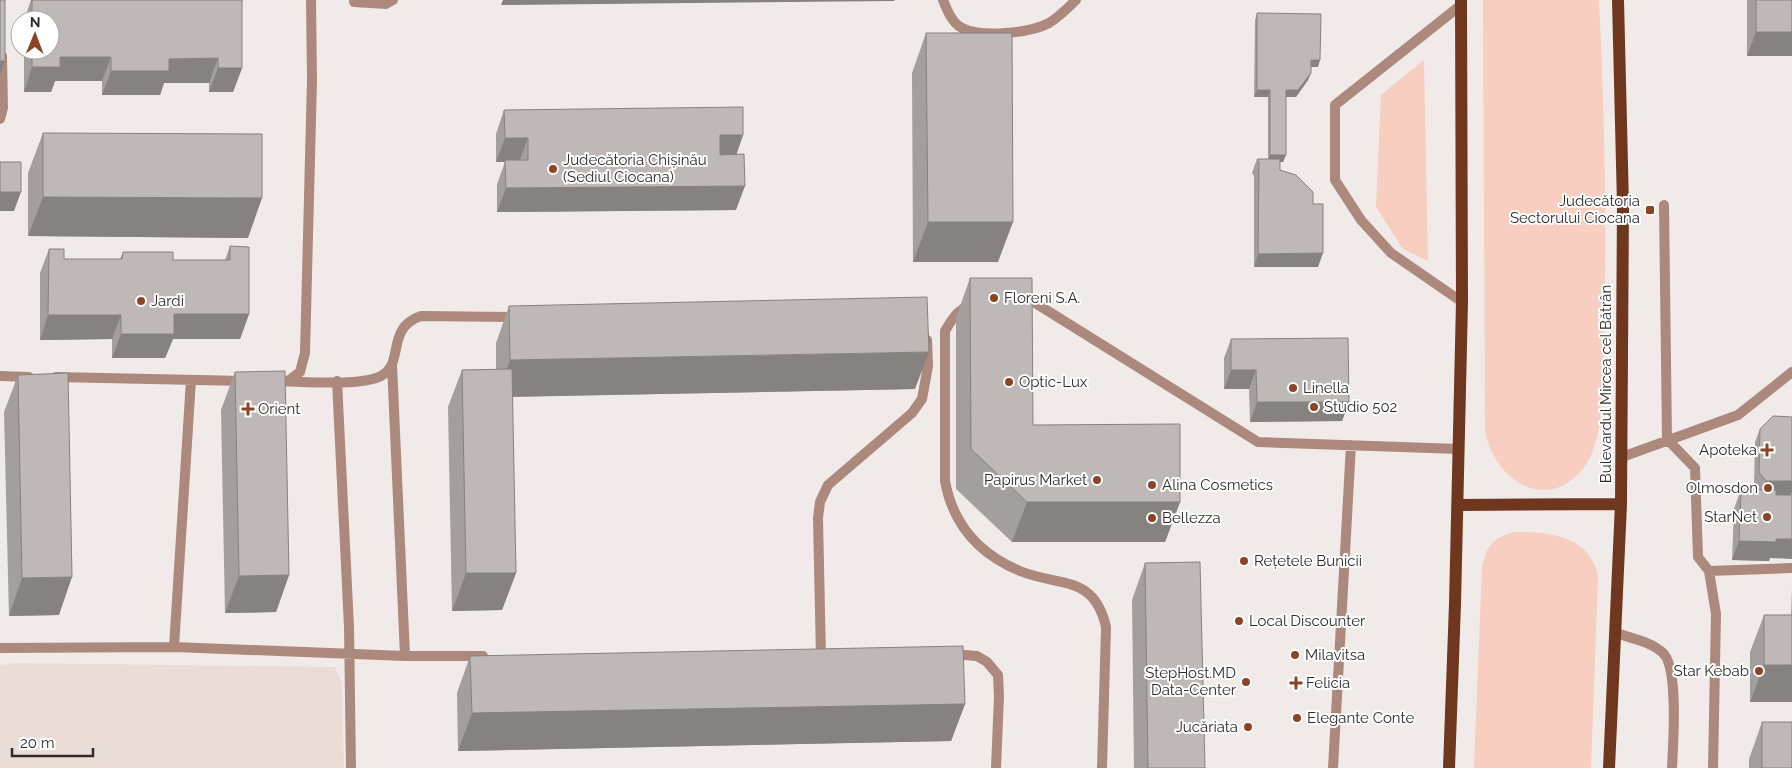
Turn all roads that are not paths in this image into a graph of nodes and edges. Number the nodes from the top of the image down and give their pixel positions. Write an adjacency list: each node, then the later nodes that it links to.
1 (312, 0): 20 (lane)
2 (393, 0): 6 (lane)
3 (943, 0): 4 (lane)
4 (1076, 0)
5 (1618, 0): 25 (main road, Bulevardul Mircea cel Bătrân)
6 (354, 2)
7 (1461, 3): 13 (main road); 13 (lane)
8 (2, 49): 9 (lane)
9 (0, 120)
10 (1664, 205): 22 (lane)
11 (980, 302): 40 (lane)
12 (1006, 302): 23 (lane)
13 (1462, 302): 24 (main road)
14 (525, 317): 16 (lane)
15 (927, 326): 37 (lane)
16 (392, 364): 21 (lane); 35 (lane)
17 (1792, 372): 22 (lane)
18 (0, 376): 19 (lane)
19 (191, 380): 20 (lane); 31 (lane)
20 (288, 381): 21 (lane)
21 (336, 381): 33 (lane)
22 (1667, 439): 25 (lane); 29 (lane)
23 (1351, 445): 24 (lane); 41 (lane)
24 (1459, 449): 27 (main road)
25 (1622, 457): 26 (main road, Bulevardul Mircea cel Bătrân)
26 (1621, 504): 27 (main road); 30 (main road, Bulevardul Mircea cel Bătrân)
27 (1458, 505): 42 (main road)
28 (1792, 568): 29 (lane)
29 (1709, 571): 45 (lane)
30 (1616, 633): 43 (main road, Bulevardul Mircea cel Bătrân); 44 (lane)
31 (174, 647): 32 (lane); 33 (lane)
32 (0, 648)
33 (349, 653): 35 (lane); 38 (lane)
34 (945, 654): 39 (lane)
35 (405, 656): 36 (lane)
36 (494, 656)
37 (821, 658)
38 (351, 768)
39 (996, 768)
40 (1102, 768)
41 (1332, 768)
42 (1449, 768)
43 (1609, 768)
44 (1672, 768)
45 (1714, 768)

